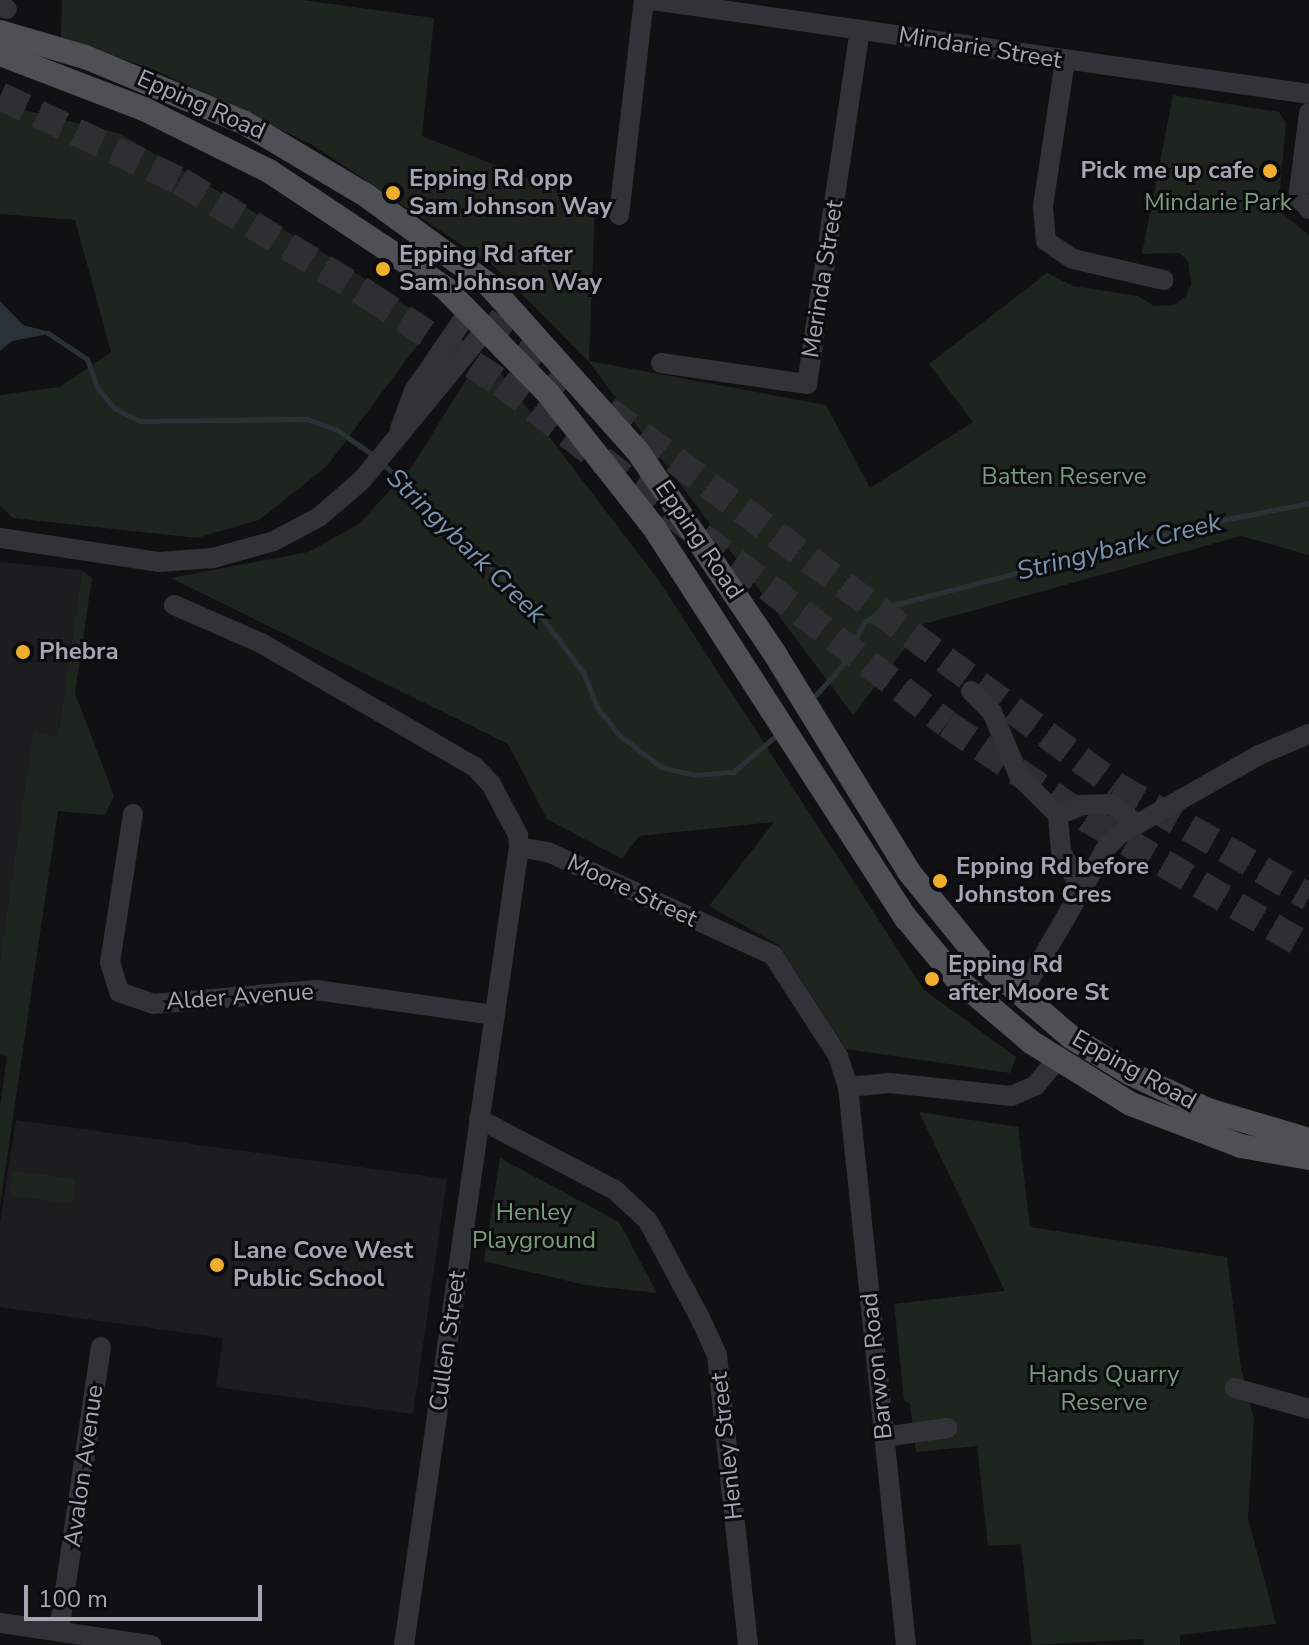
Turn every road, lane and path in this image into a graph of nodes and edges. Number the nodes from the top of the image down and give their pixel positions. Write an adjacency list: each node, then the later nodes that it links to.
1 (644, 0): 10 (street)
2 (652, 0): 4 (street, Mindarie Street)
3 (2, 16): 12 (main road, Epping Road)
4 (860, 30): 6 (street, Mindarie Street); 16 (street, Merinda Street)
5 (0, 54): 14 (main road, Epping Road)
6 (1065, 61): 7 (street, Mindarie Street); 11 (street)
7 (1309, 94)
8 (1309, 113): 9 (street)
9 (1309, 209)
10 (619, 215)
11 (1164, 280)
12 (489, 285): 13 (main road, Epping Road); 14 (main road)
13 (508, 303): 15 (main road); 27 (main road, Epping Road)
14 (468, 312): 15 (main road, Epping Road); 17 (street)
15 (485, 330): 17 (street); 30 (main road, Epping Road)
16 (661, 363)
17 (399, 432): 18 (street)
18 (1, 537)
19 (174, 605): 25 (street)
20 (971, 691): 23 (street)
21 (1309, 734): 24 (street)
22 (133, 814): 28 (street, Alder Avenue)
23 (1058, 815): 24 (street); 26 (street)
24 (1136, 824): 26 (street)
25 (519, 847): 28 (street, Cullen Street); 31 (street, Moore Street)
26 (1082, 891): 27 (street)
27 (1020, 996): 29 (main road, Epping Road)
28 (495, 1015): 32 (street, Cullen Street)
29 (1071, 1037): 30 (main road); 33 (main road, Epping Road)
30 (1057, 1060): 31 (street); 34 (main road, Epping Road)
31 (848, 1087): 39 (street, Barwon Road)
32 (479, 1119): 43 (street, Cullen Street); 44 (street, Henley Street)
33 (1309, 1140)
34 (1309, 1158)
35 (101, 1347): 41 (street, Avalon Avenue)
36 (1235, 1388): 37 (street)
37 (1309, 1409)
38 (947, 1428): 39 (street)
39 (884, 1437): 45 (street, Barwon Road)
40 (0, 1623): 41 (street)
41 (59, 1631): 42 (street)
42 (151, 1645)
43 (404, 1645)
44 (748, 1645)
45 (906, 1645)

